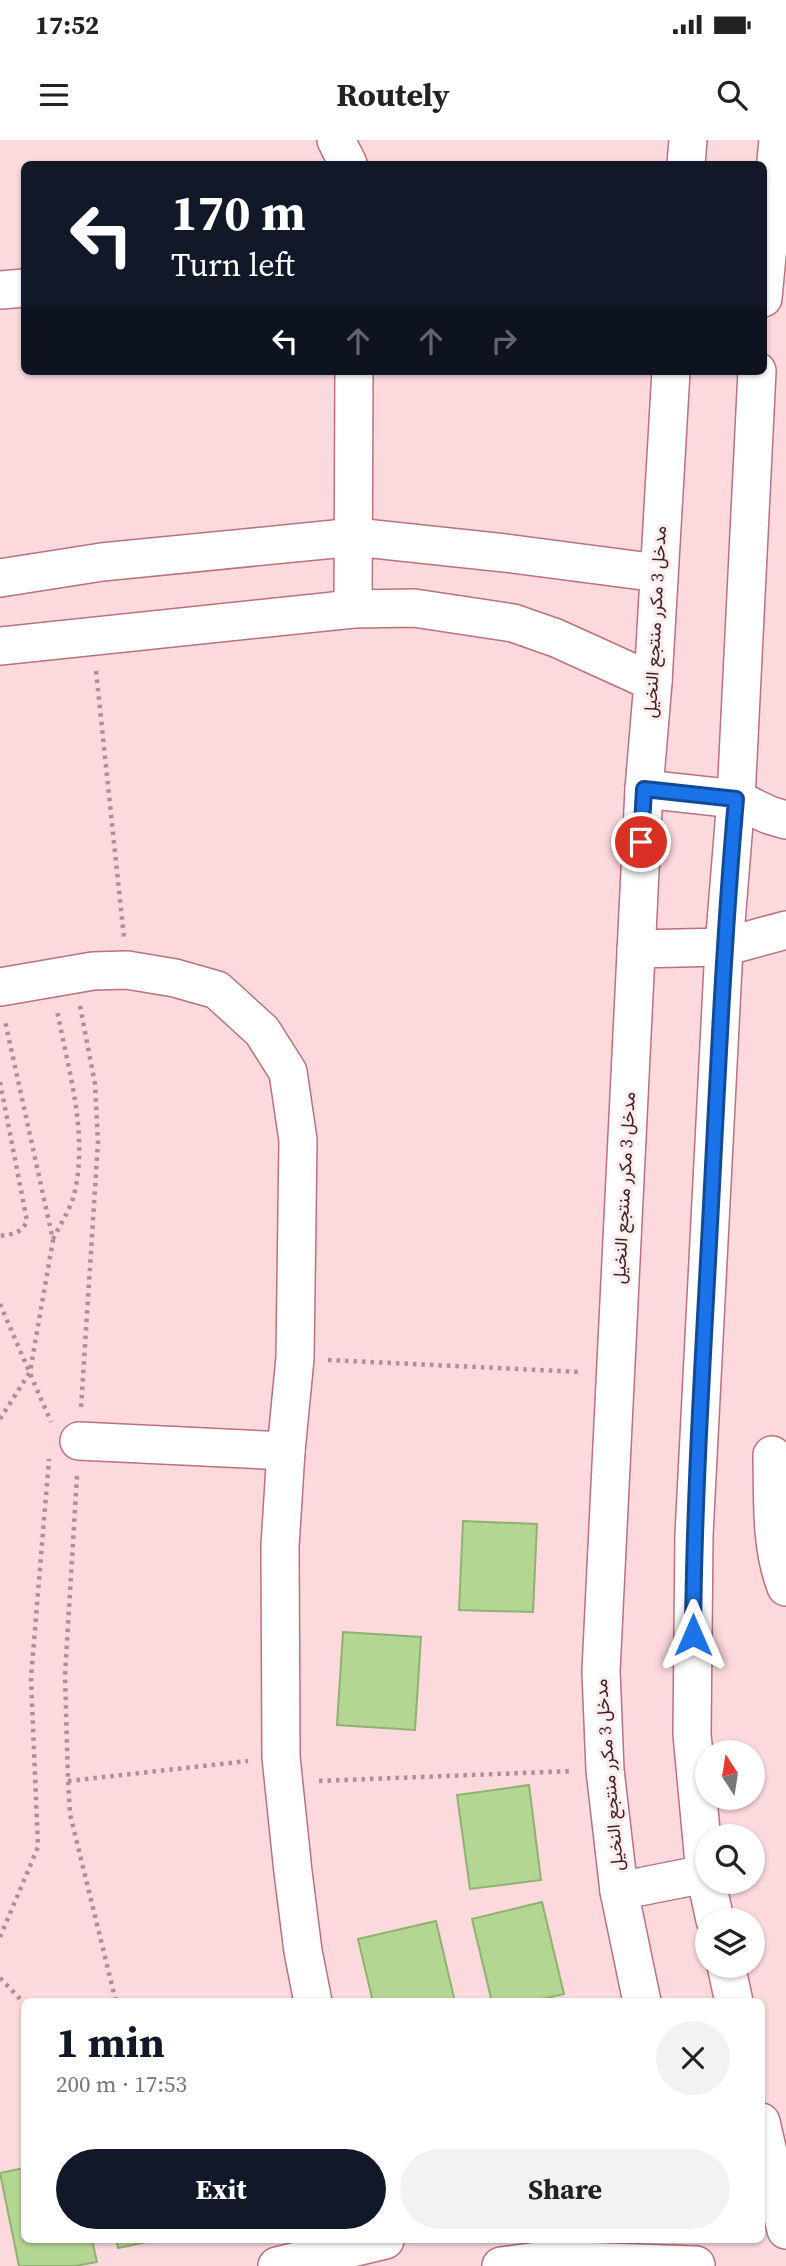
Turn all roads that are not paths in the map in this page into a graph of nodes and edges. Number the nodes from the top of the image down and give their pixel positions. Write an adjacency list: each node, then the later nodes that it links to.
1 (335, 140): 4 (street)
2 (688, 140): 5 (street)
3 (778, 140): 6 (street)
4 (346, 161)
5 (686, 161)
6 (767, 256)
7 (21, 288): 8 (street)
8 (0, 290)
9 (354, 375): 12 (street)
10 (671, 375): 13 (street, مدخل 3 مكرر منتجع النخيل)
11 (757, 375): 19 (street)
12 (355, 537): 13 (street); 14 (street); 15 (street)
13 (658, 573): 17 (street, مدخل 3 مكرر منتجع النخيل)
14 (0, 578)
15 (353, 609): 16 (street); 17 (street)
16 (0, 646)
17 (653, 682): 18 (street, مدخل 3 مكرر منتجع النخيل)
18 (644, 789): 19 (street); 23 (street, مدخل 3 مكرر منتجع النخيل)
19 (736, 799): 20 (street); 22 (street)
20 (786, 820)
21 (786, 930): 22 (street)
22 (724, 947): 23 (street); 29 (street)
23 (636, 948): 31 (street, مدخل 3 مكرر منتجع النخيل)
24 (1, 998): 26 (street)
25 (60, 1438): 26 (street)
26 (286, 1451): 33 (street)
27 (772, 1455): 28 (street)
28 (786, 1587)
29 (700, 1824)
30 (695, 1876): 31 (street)
31 (619, 1891): 34 (street, مدخل 3 مكرر منتجع النخيل)
32 (729, 1978): 35 (street)
33 (312, 1998)
34 (641, 1998)
35 (733, 1998)
36 (765, 2139): 37 (street)
37 (786, 2230)
38 (366, 2243): 40 (street)
39 (692, 2243): 42 (street)
40 (277, 2266)
41 (501, 2266): 42 (street)
42 (696, 2266)

